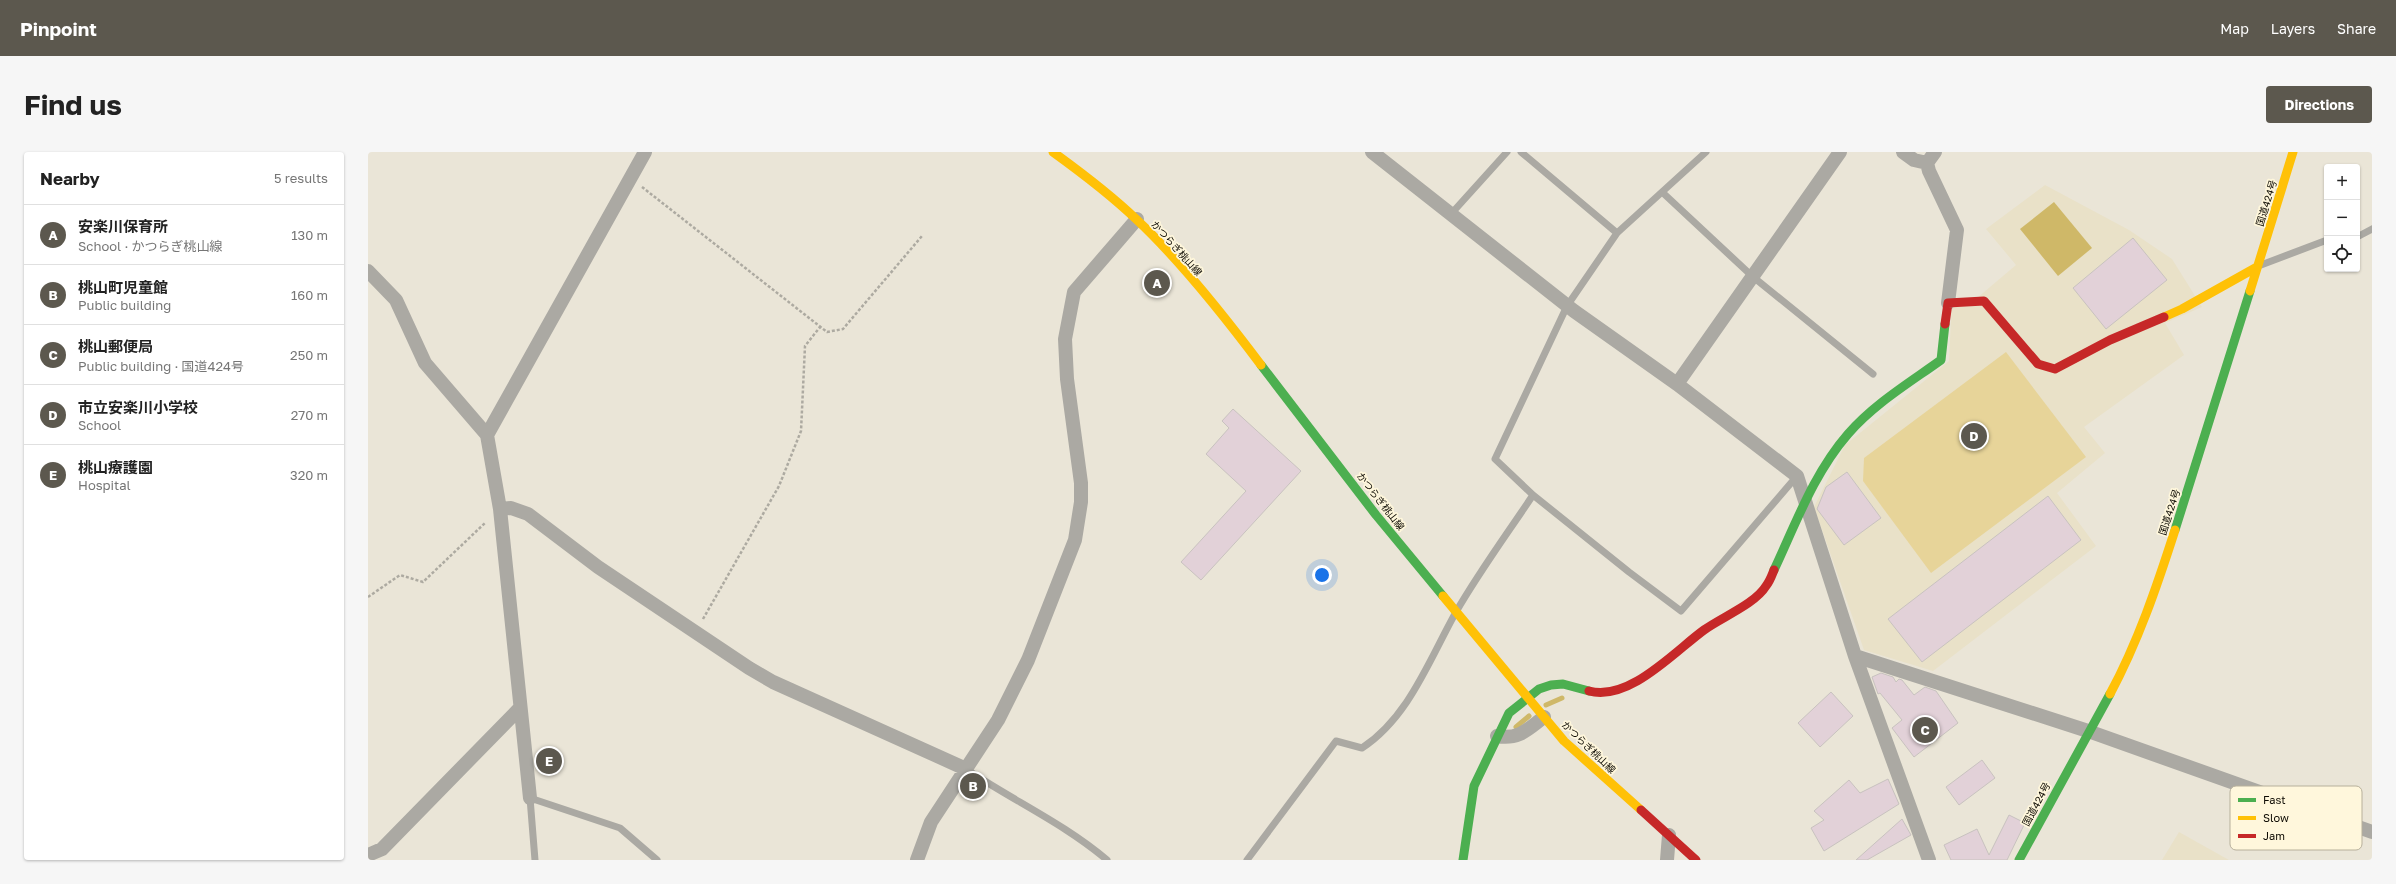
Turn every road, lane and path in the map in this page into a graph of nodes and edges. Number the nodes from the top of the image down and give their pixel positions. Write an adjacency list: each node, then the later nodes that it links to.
1 (1053, 152): 14 (main road, かつらぎ桃山線)
2 (1372, 152): 13 (street)
3 (1507, 152): 13 (lane)
4 (1521, 152): 16 (lane)
5 (1706, 152): 12 (lane)
6 (1840, 152): 22 (street)
7 (1903, 152): 10 (street)
8 (2293, 152): 20 (main road, 国道424号)
9 (642, 153): 11 (street)
10 (1931, 158): 23 (street)
11 (631, 178): 25 (path); 28 (street)
12 (1662, 192): 16 (lane); 22 (lane)
13 (1451, 214): 24 (street)
14 (1137, 219): 34 (main road, かつらぎ桃山線); 42 (street)
15 (2372, 229): 18 (lane)
16 (1617, 233): 24 (lane)
17 (922, 236): 25 (path)
18 (2359, 236)
19 (2324, 241): 20 (lane)
20 (2258, 267): 23 (main road); 40 (main road, 国道424号)
21 (368, 271): 28 (street)
22 (1752, 276): 26 (lane); 27 (street)
23 (1948, 303): 31 (main road)
24 (1567, 306): 27 (street); 30 (lane)
25 (820, 327): 35 (path)
26 (1873, 374)
27 (1677, 384): 29 (street)
28 (487, 435): 32 (street)
29 (1797, 476): 30 (lane); 31 (street)
30 (1533, 495): 34 (lane)
31 (1805, 504): 36 (street); 37 (main road)
32 (500, 509): 33 (path); 35 (street); 38 (street)
33 (368, 597)
34 (1457, 611): 37 (main road, かつらぎ桃山線); 53 (lane)
35 (695, 632): 42 (street)
36 (1855, 656): 40 (street); 57 (street)
37 (1528, 698): 39 (main road, かつらぎ桃山線); 41 (main road)
38 (519, 709): 44 (street); 48 (street)
39 (1544, 717): 41 (street); 47 (main road, かつらぎ桃山線)
40 (2088, 731): 43 (street); 58 (main road, 国道424号)
41 (1497, 736): 54 (main road)
42 (966, 769): 51 (street); 52 (lane)
43 (2243, 786)
44 (530, 798): 49 (lane); 50 (lane)
45 (2362, 828): 46 (street)
46 (2372, 832)
47 (1669, 836): 55 (street); 56 (main road, かつらぎ桃山線)
48 (368, 855)
49 (535, 860)
50 (657, 860)
51 (917, 860)
52 (1107, 860)
53 (1247, 860)
54 (1463, 860)
55 (1667, 860)
56 (1696, 860)
57 (1929, 860)
58 (2019, 860)

